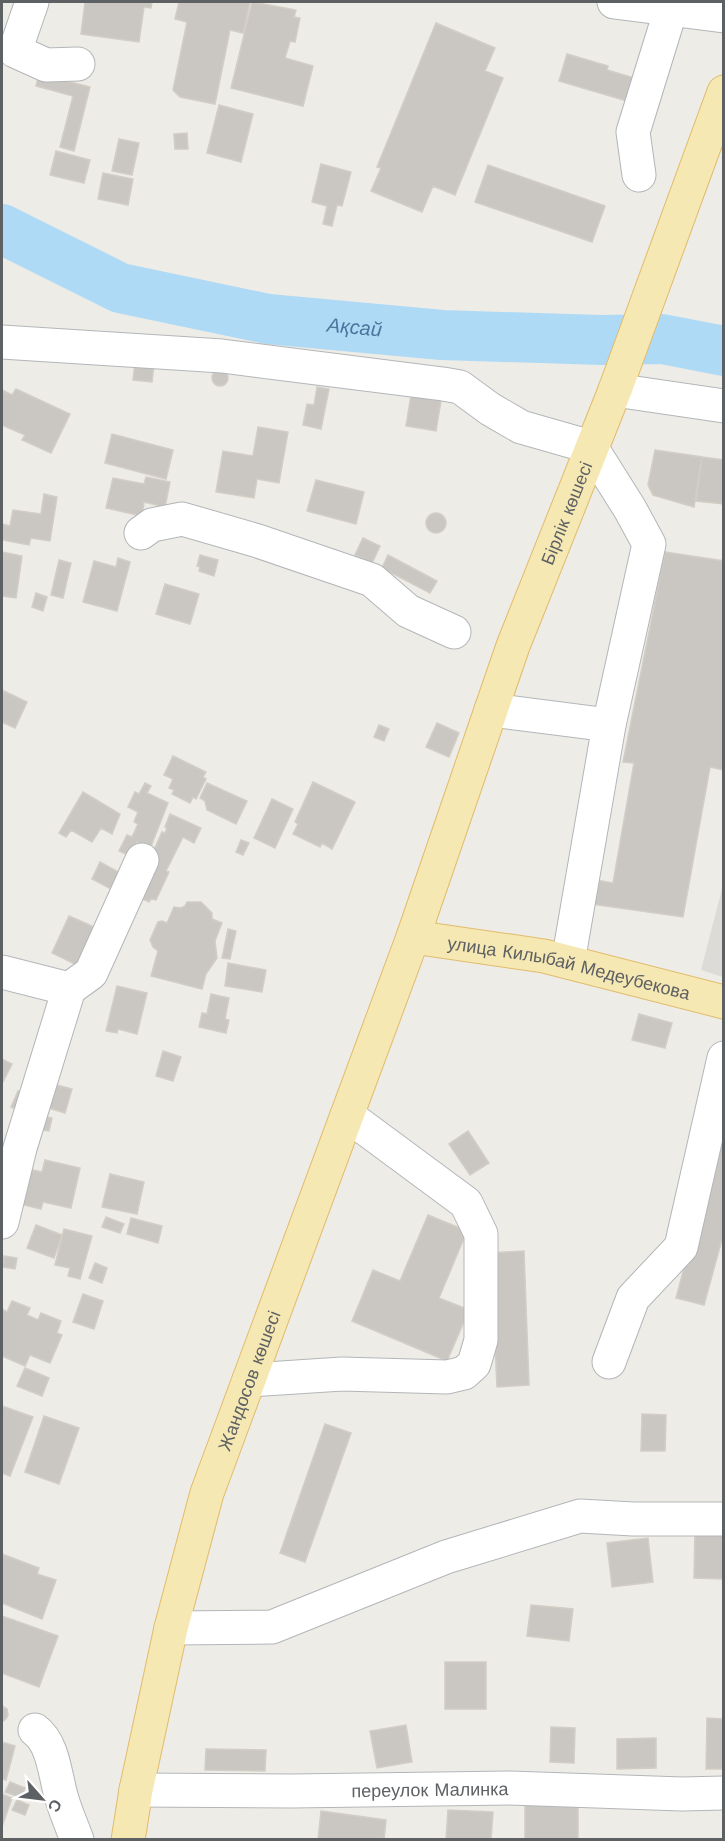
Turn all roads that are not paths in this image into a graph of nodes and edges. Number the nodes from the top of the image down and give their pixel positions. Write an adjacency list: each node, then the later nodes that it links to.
1 (32, 2): 5 (street)
2 (614, 2): 3 (street)
3 (671, 9): 4 (street); 7 (street)
4 (723, 16)
5 (78, 64)
6 (723, 92): 9 (main road, Бірлік көшесі)
7 (639, 175)
8 (2, 343): 11 (street)
9 (615, 389): 10 (street); 11 (main road, Бірлік көшесі)
10 (723, 406)
11 (591, 447): 14 (main road, Бірлік көшесі); 15 (street)
12 (141, 533): 13 (street)
13 (454, 632)
14 (491, 710): 15 (street); 17 (main road, Бірлік көшесі)
15 (609, 725): 18 (street)
16 (142, 860): 20 (street)
17 (413, 937): 18 (main road, улица Килыбай Медеубекова); 23 (main road, Жандосов көшесі)
18 (568, 962): 21 (main road, улица Килыбай Медеубекова)
19 (2, 972): 20 (street)
20 (69, 989): 24 (street)
21 (723, 1002)
22 (723, 1058): 25 (street)
23 (347, 1115): 26 (main road, Жандосов көшесі); 26 (street)
24 (2, 1222)
25 (609, 1362)
26 (249, 1380): 28 (main road, Жандосов көшесі)
27 (723, 1519): 28 (street)
28 (171, 1628): 30 (main road, Жандосов көшесі)
29 (35, 1730): 32 (street)
30 (136, 1790): 31 (street, переулок Малинка); 33 (main road, Жандосов көшесі)
31 (723, 1793)
32 (77, 1839)
33 (128, 1839)

